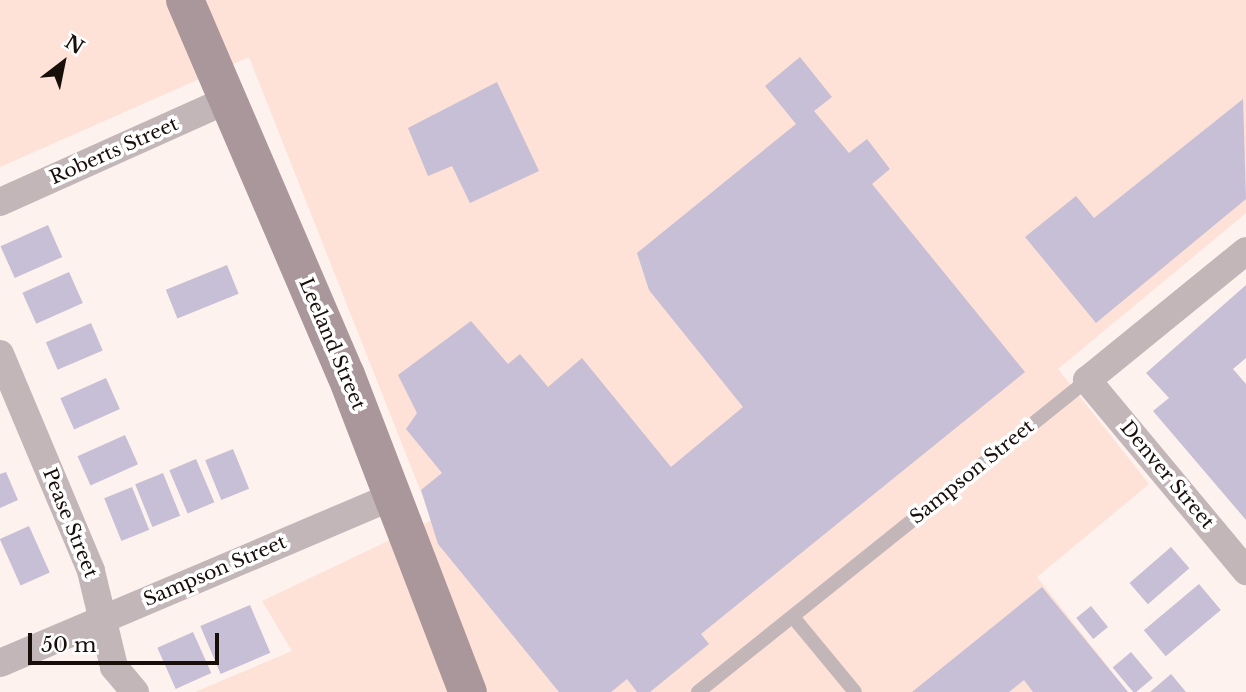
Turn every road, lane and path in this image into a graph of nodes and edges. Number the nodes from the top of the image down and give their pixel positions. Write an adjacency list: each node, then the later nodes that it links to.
1 (185, 0): 2 (main road, Leeland Street)
2 (227, 100): 3 (street, Roberts Street); 7 (main road, Leeland Street)
3 (0, 202)
4 (1246, 251): 6 (street, Sampson Street)
5 (0, 357): 10 (street, Pease Street)
6 (1087, 380): 8 (street, Denver Street); 9 (lane, Sampson Street)
7 (393, 496): 10 (street, Sampson Street); 13 (main road, Leeland Street)
8 (1246, 571)
9 (793, 617): 14 (lane, Sampson Street); 15 (lane)
10 (103, 618): 11 (street, Sampson Street); 12 (street, Pease Street)
11 (0, 663)
12 (135, 692)
13 (467, 692)
14 (698, 692)
15 (855, 692)

